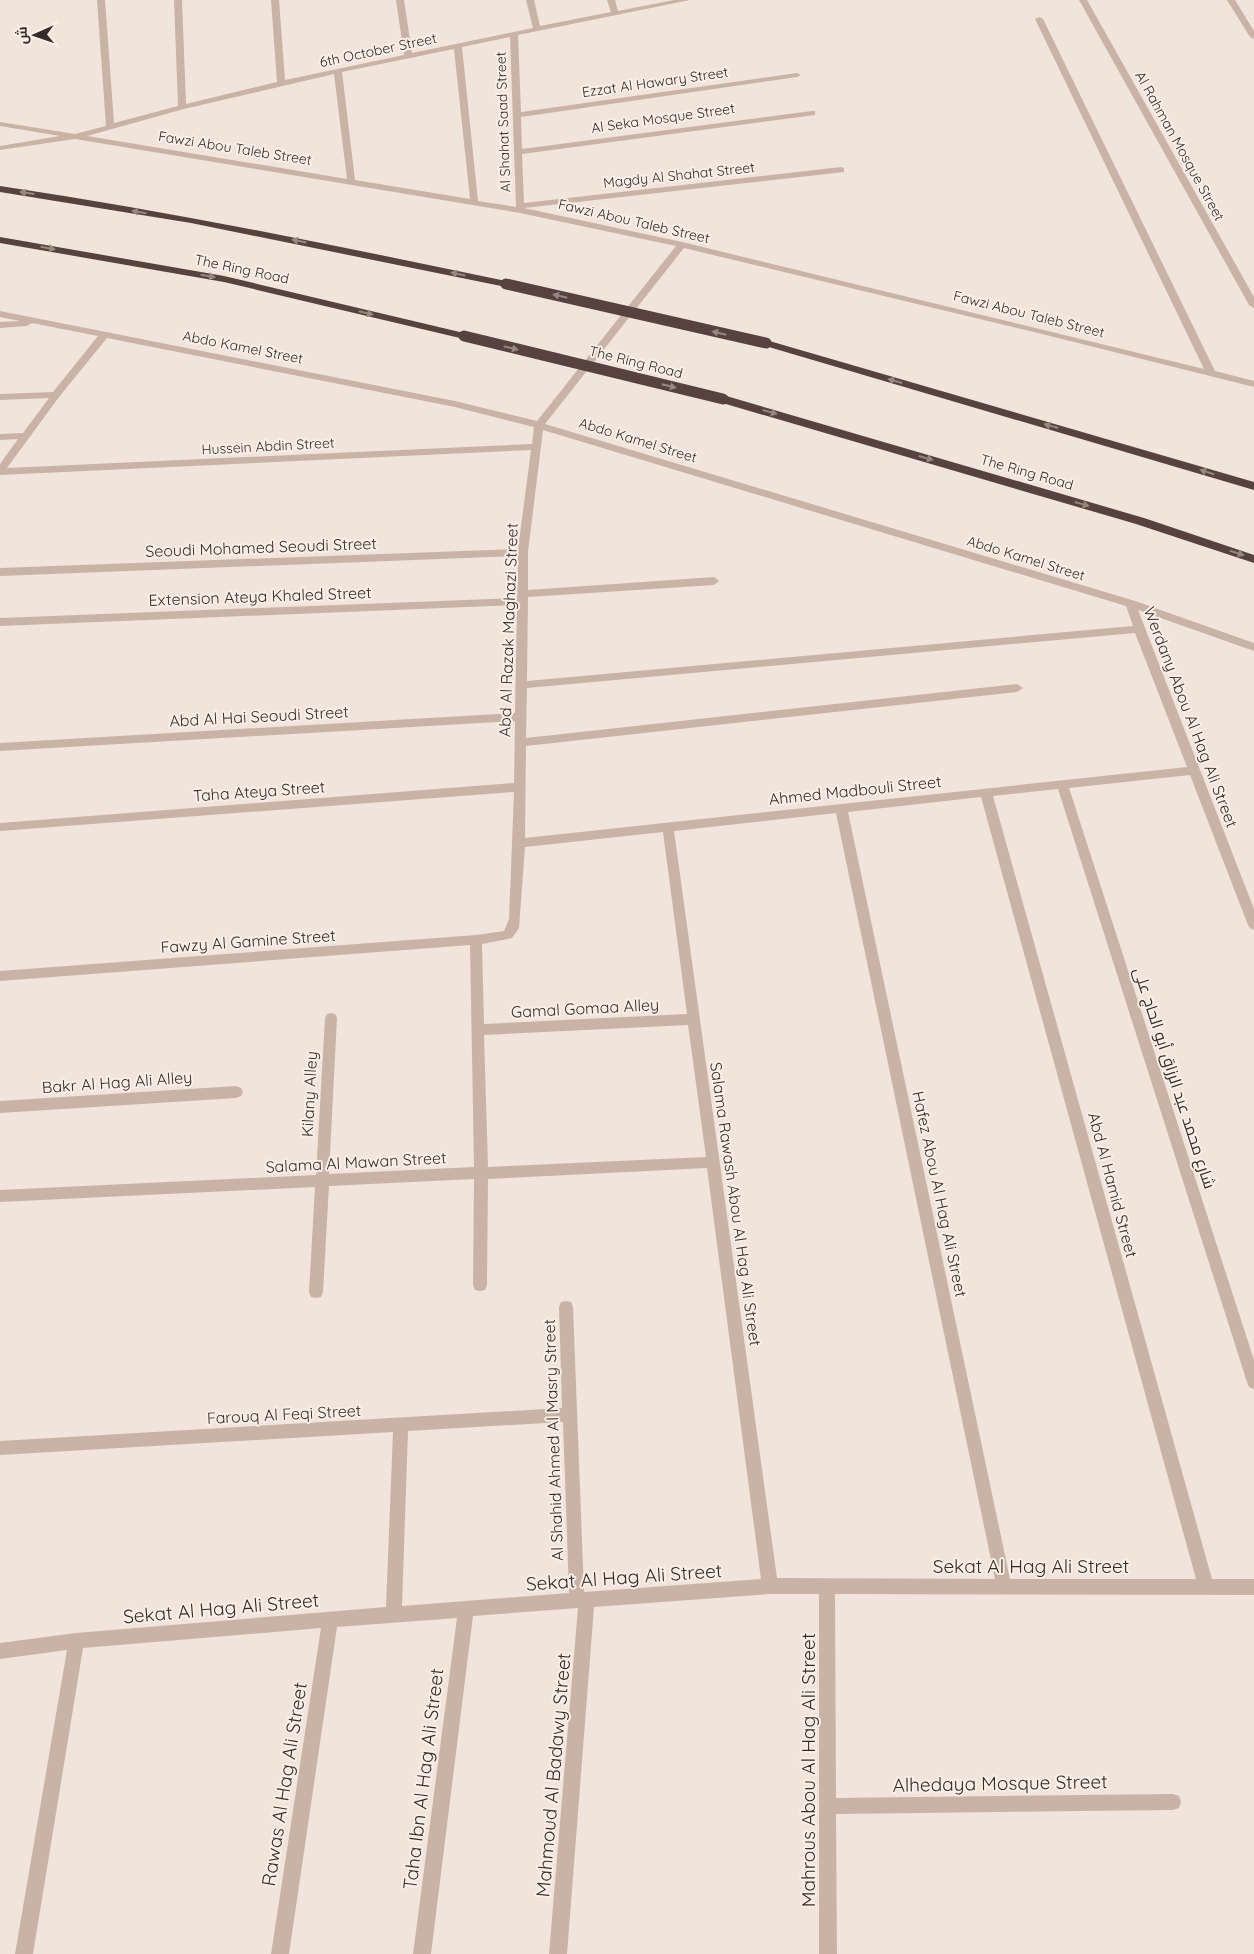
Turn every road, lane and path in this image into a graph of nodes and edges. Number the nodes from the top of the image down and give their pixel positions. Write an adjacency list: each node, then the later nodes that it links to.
1 (101, 0): 24 (street)
2 (178, 0): 20 (street)
3 (275, 0): 19 (street)
4 (400, 0): 16 (street)
5 (530, 0): 12 (street)
6 (611, 0): 10 (street)
7 (686, 0): 10 (street, 6th October Street)
8 (1083, 0): 35 (street, Al Rahman Mosque Street)
9 (1231, 0): 14 (street)
10 (615, 14): 12 (street, 6th October Street)
11 (1039, 20): 40 (street)
12 (537, 29): 13 (street, 6th October Street)
13 (514, 34): 15 (street, 6th October Street); 22 (street, Al Shahat Saad Street)
14 (1254, 37)
15 (458, 45): 16 (street, 6th October Street); 31 (street)
16 (408, 56): 17 (street, 6th October Street)
17 (338, 71): 19 (street, 6th October Street); 29 (street)
18 (797, 75): 22 (street, Ezzat Al Hawary Street)
19 (281, 83): 20 (street, 6th October Street)
20 (182, 107): 24 (street, 6th October Street)
21 (812, 112): 27 (street, Al Seka Mosque Street)
22 (516, 115): 27 (street, Al Shahat Saad Street)
23 (0, 124): 25 (street, Fawzi Abou Taleb Street)
24 (110, 127): 25 (street, 6th October Street)
25 (78, 136): 26 (street); 29 (street, Fawzi Abou Taleb Street)
26 (0, 148)
27 (518, 152): 32 (street, Al Shahat Saad Street)
28 (840, 170): 32 (street, Magdy Al Shahat Street)
29 (351, 181): 31 (street, Fawzi Abou Taleb Street)
30 (0, 189): 49 (highway, one-way to 30, bridge)
31 (474, 201): 32 (street, Fawzi Abou Taleb Street)
32 (520, 208): 34 (street, Fawzi Abou Taleb Street)
33 (0, 240): 51 (highway, The Ring Road, one-way to 51, bridge)
34 (682, 245): 40 (street, Fawzi Abou Taleb Street); 44 (street)
35 (1254, 305)
36 (0, 314): 37 (street, Abdo Kamel Street)
37 (46, 322): 38 (street); 39 (street, Abdo Kamel Street)
38 (0, 326)
39 (105, 334): 42 (street); 44 (street, Abdo Kamel Street)
40 (1211, 373): 41 (street, Fawzi Abou Taleb Street)
41 (1254, 384)
42 (56, 395): 43 (street); 45 (street)
43 (0, 397)
44 (539, 424): 47 (street, Abd Al Razak Maghazi Street); 55 (street, Abdo Kamel Street)
45 (26, 436): 46 (street); 48 (street)
46 (0, 437)
47 (536, 447): 48 (street, Hussein Abdin Street); 50 (street, Abd Al Razak Maghazi Street)
48 (0, 472)
49 (1254, 486)
50 (523, 552): 52 (street, Seoudi Mohamed Seoudi Street); 54 (street, Abd Al Razak Maghazi Street)
51 (1254, 558)
52 (0, 572)
53 (714, 581): 54 (street, Extension Ateya Khaled Street)
54 (522, 598): 56 (street, Extension Ateya Khaled Street); 59 (street, Abd Al Razak Maghazi Street)
55 (1131, 604): 57 (street, Werdany Abou Al Hag Ali Street); 58 (street, Abdo Kamel Street)
56 (0, 622)
57 (1139, 629): 59 (street); 64 (street, Werdany Abou Al Hag Ali Street)
58 (1254, 647)
59 (521, 685): 61 (street, Abd Al Razak Maghazi Street)
60 (1017, 688): 62 (street)
61 (521, 717): 62 (street, Abd Al Razak Maghazi Street); 63 (street, Abd Al Hai Seoudi Street)
62 (520, 743): 66 (street, Abd Al Razak Maghazi Street)
63 (0, 747)
64 (1194, 770): 65 (street, Ahmed Madbouli Street); 72 (street, Werdany Abou Al Hag Ali Street)
65 (1062, 785): 67 (street, Ahmed Madbouli Street); 88 (street, شارع محمد عبد الرزاق أبو الحاج على)
66 (520, 787): 70 (street, Taha Ateya Street); 71 (street, Abd Al Razak Maghazi Street)
67 (986, 793): 68 (street, Ahmed Madbouli Street); 95 (street, Abd Al Hamid Street)
68 (842, 808): 69 (street, Ahmed Madbouli Street); 94 (street, Hafez Abou Al Hag Ali Street)
69 (668, 826): 71 (street, Ahmed Madbouli Street); 77 (street, Salama Rawash Abou Al Hag Ali Street)
70 (0, 827)
71 (519, 842): 73 (street, Abd Al Razak Maghazi Street)
72 (1254, 925)
73 (498, 938): 74 (street, Fawzy Al Gamine Street)
74 (476, 940): 75 (street, Fawzy Al Gamine Street); 78 (street)
75 (0, 976)
76 (331, 1018): 83 (street, Kilany Alley)
77 (694, 1019): 78 (street, Gamal Gomaa Alley); 81 (street, Salama Rawash Abou Al Hag Ali Street)
78 (478, 1030): 82 (street)
79 (236, 1092): 80 (street, Bakr Al Hag Ali Alley)
80 (0, 1107)
81 (713, 1162): 82 (street, Salama Al Mawan Street); 92 (street, Salama Rawash Abou Al Hag Ali Street)
82 (481, 1173): 83 (street, Salama Al Mawan Street); 85 (street)
83 (322, 1181): 84 (street, Salama Al Mawan Street); 86 (street, Kilany Alley)
84 (0, 1196)
85 (480, 1285)
86 (316, 1292)
87 (566, 1307): 89 (street, Al Shahid Ahmed Al Masry Street)
88 (1254, 1382)
89 (570, 1415): 90 (street, Farouq Al Feqi Street); 97 (street, Al Shahid Ahmed Al Masry Street)
90 (401, 1425): 91 (street, Farouq Al Feqi Street); 99 (street)
91 (0, 1448)
92 (770, 1586): 93 (street, Sekat Al Hag Ali Street); 97 (street, Sekat Al Hag Ali Street)
93 (827, 1586): 94 (street, Sekat Al Hag Ali Street); 104 (street, Mahrous Abou Al Hag Ali Street)
94 (1004, 1586): 95 (street, Sekat Al Hag Ali Street)
95 (1206, 1587): 96 (street, Sekat Al Hag Ali Street)
96 (1254, 1587)
97 (582, 1600): 98 (street, Sekat Al Hag Ali Street); 108 (street, Mahmoud Al Badawy Street)
98 (466, 1609): 99 (street, Sekat Al Hag Ali Street); 107 (street, Taha Ibn Al Hag Ali Street)
99 (394, 1615): 100 (street, Sekat Al Hag Ali Street)
100 (330, 1620): 101 (street, Sekat Al Hag Ali Street); 106 (street, Rawas Al Hag Ali Street)
101 (76, 1641): 102 (street, Sekat Al Hag Ali Street); 105 (street)
102 (0, 1651)
103 (1173, 1802): 104 (street, Alhedaya Mosque Street)
104 (828, 1806): 109 (street, Mahrous Abou Al Hag Ali Street)
105 (24, 1954)
106 (280, 1954)
107 (422, 1954)
108 (558, 1954)
109 (828, 1954)

